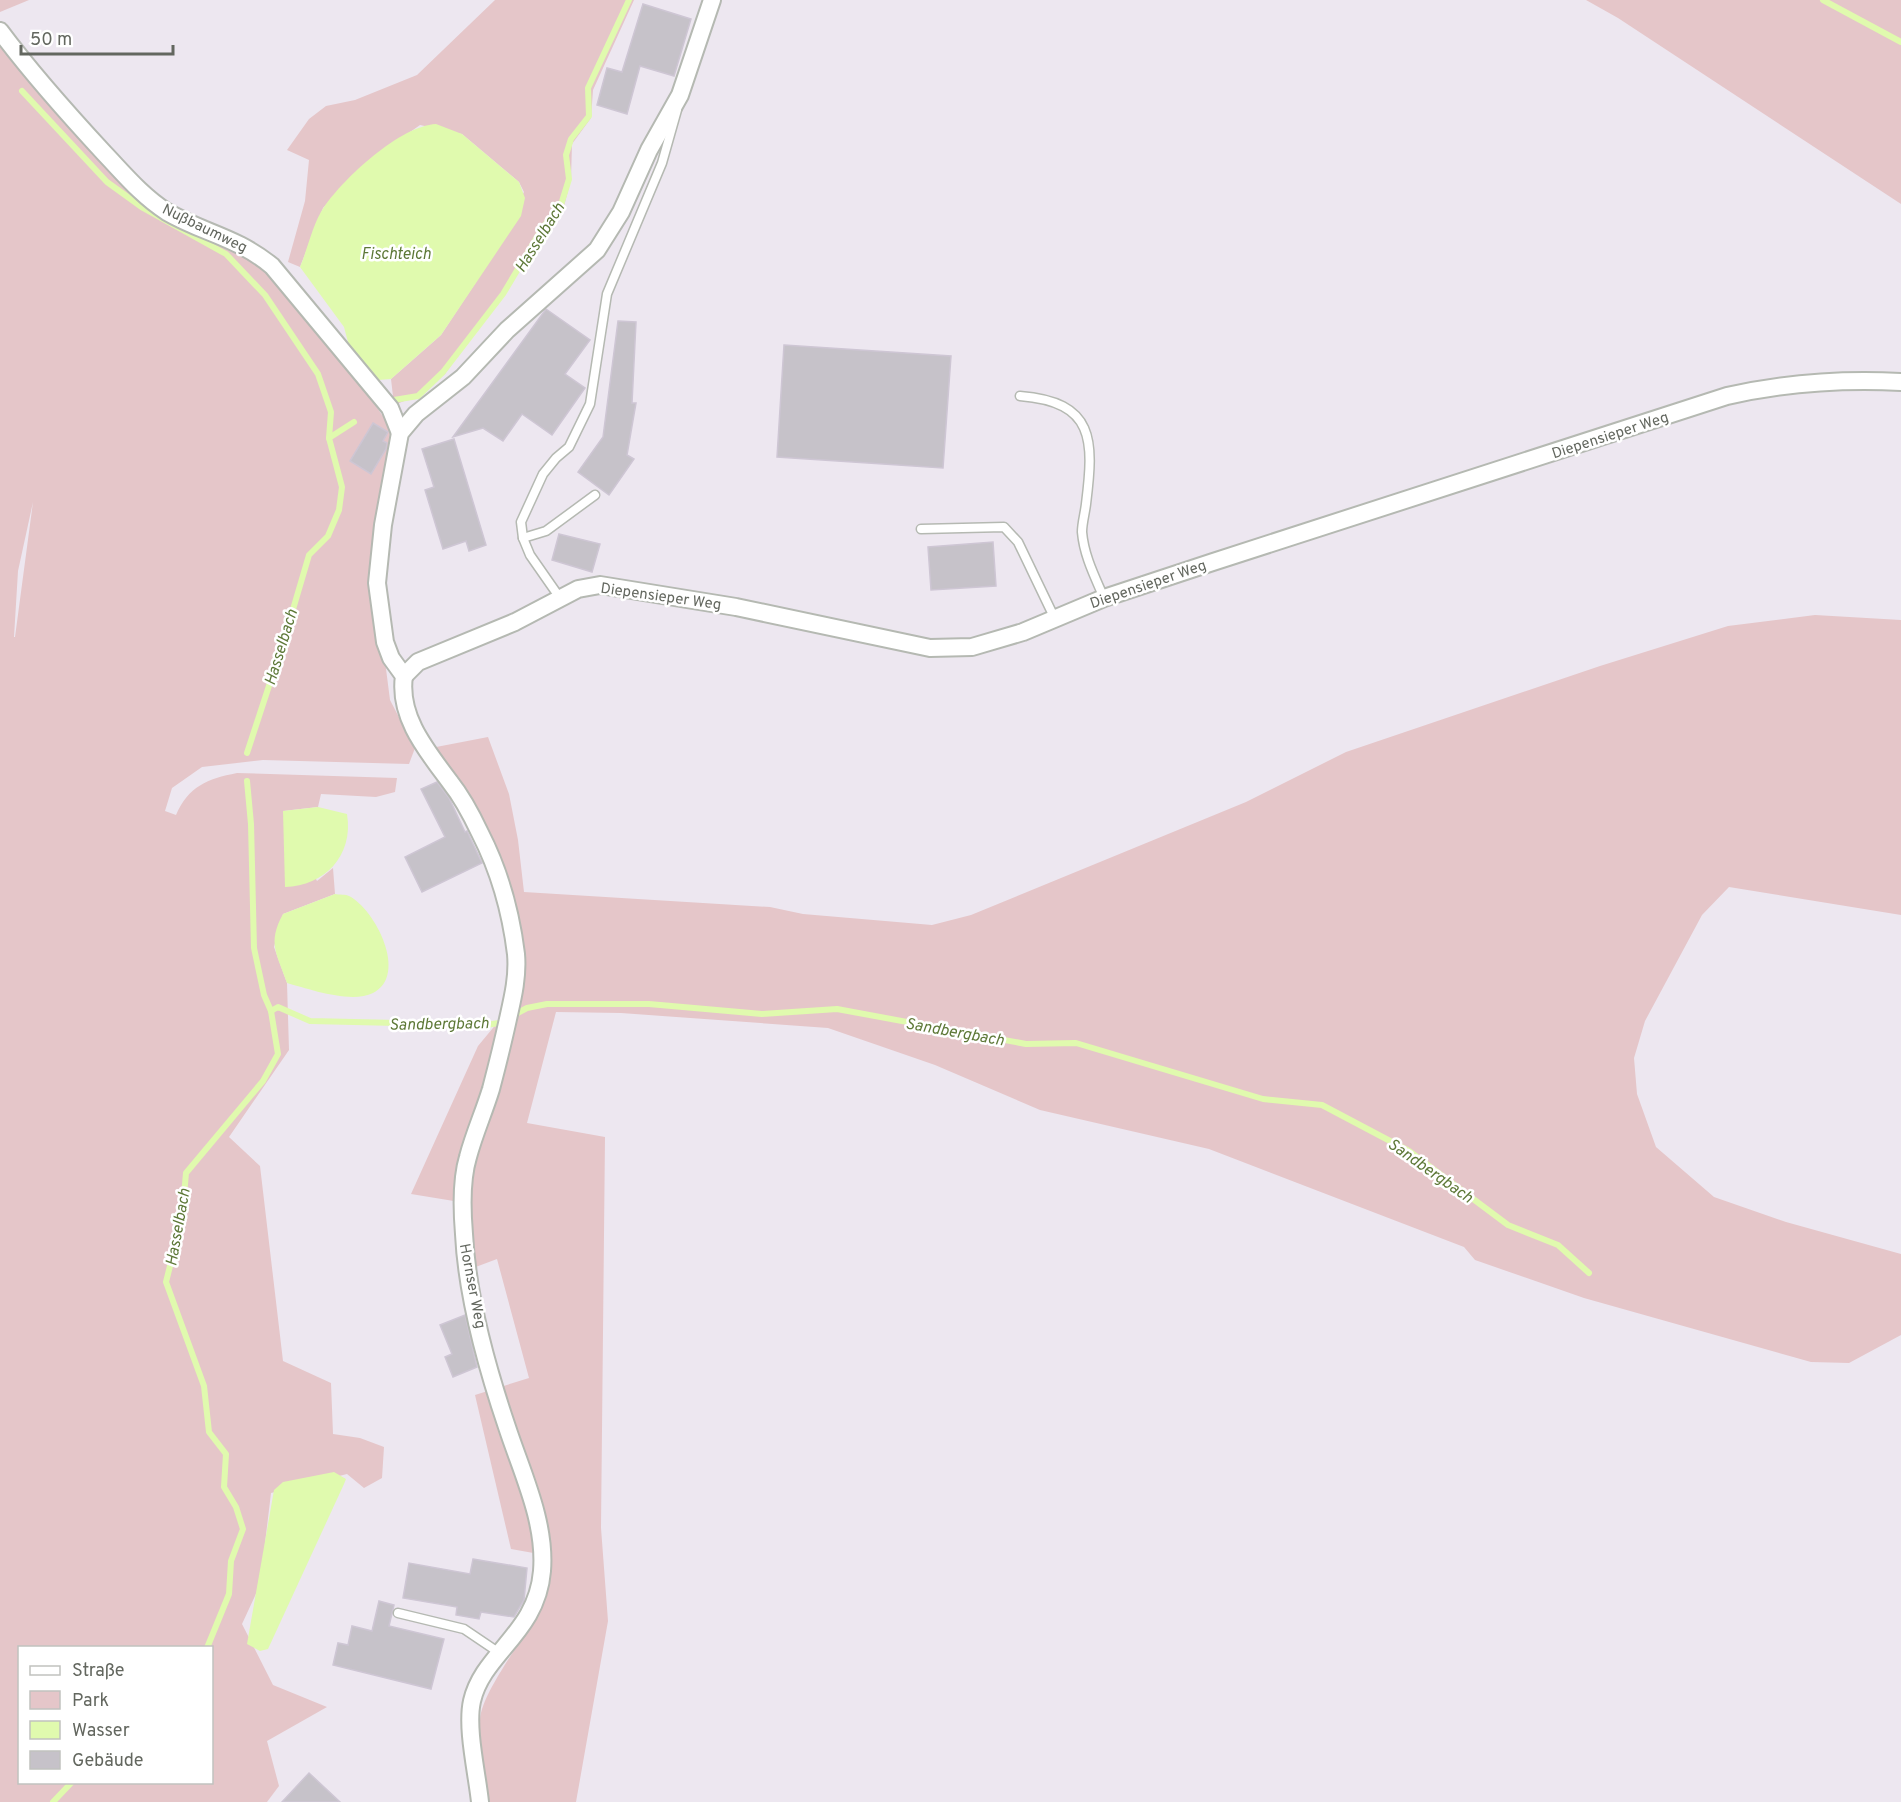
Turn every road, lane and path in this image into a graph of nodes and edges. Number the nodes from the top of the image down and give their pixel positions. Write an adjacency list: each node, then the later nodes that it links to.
1 (712, 0): 3 (street)
2 (0, 31): 6 (street, Nußbaumweg)
3 (677, 101): 6 (street); 9 (lane)
4 (1901, 382): 11 (street, Diepensieper Weg)
5 (1020, 396): 11 (lane)
6 (400, 433): 13 (street)
7 (595, 495): 9 (lane)
8 (921, 529): 12 (lane)
9 (523, 538): 10 (lane)
10 (560, 598): 12 (street, Diepensieper Weg); 13 (street, Diepensieper Weg)
11 (1104, 598): 12 (street, Diepensieper Weg)
12 (1055, 620)
13 (404, 676): 15 (street, Hornser Weg)
14 (398, 1613): 15 (lane)
15 (501, 1654): 16 (street, Hornser Weg)
16 (480, 1802)

